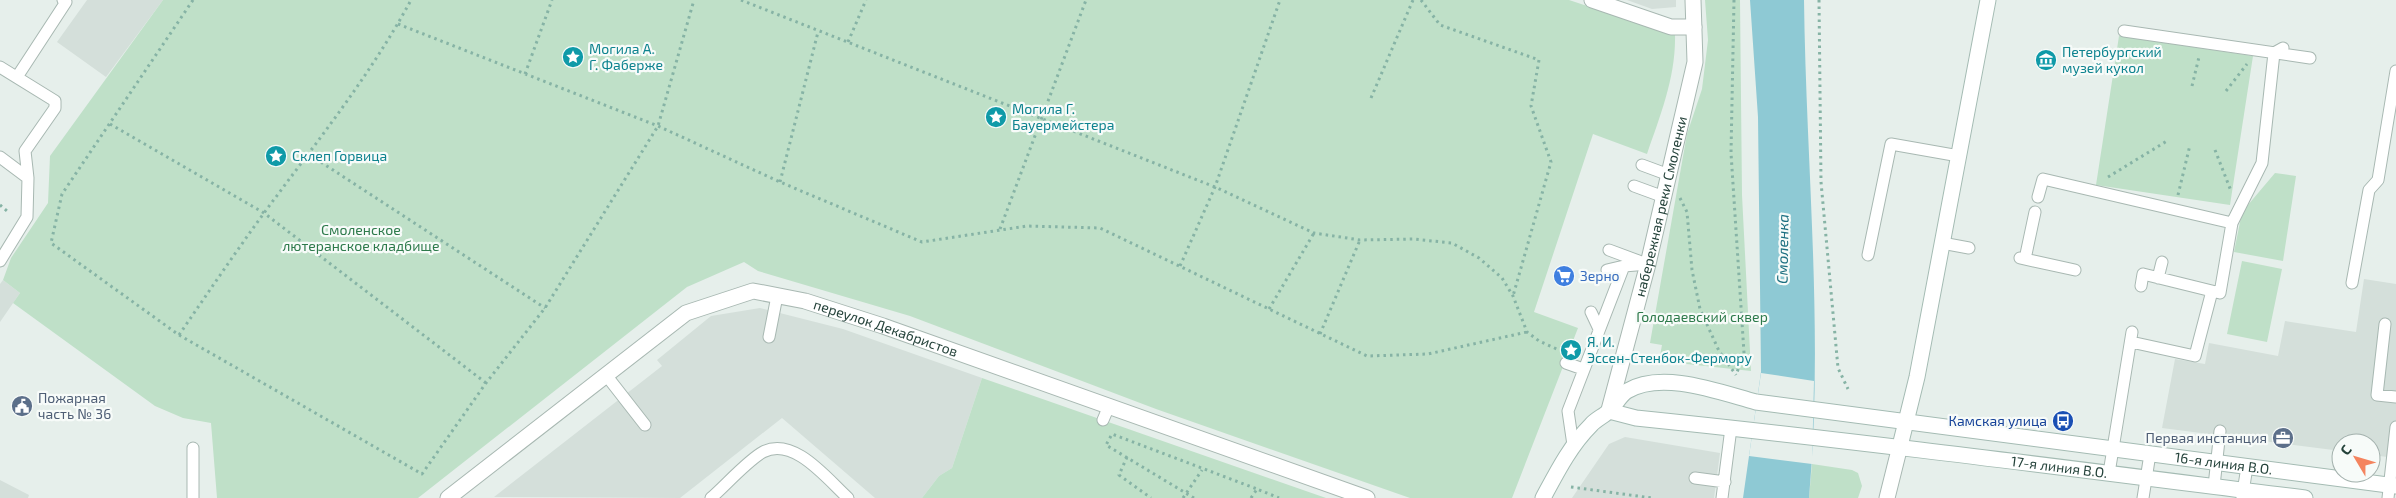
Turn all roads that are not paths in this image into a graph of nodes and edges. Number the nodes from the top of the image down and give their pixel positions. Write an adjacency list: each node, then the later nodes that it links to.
1 (63, 0): 11 (lane)
2 (1592, 0): 5 (street)
3 (1693, 0): 5 (street, набережная реки Смоленки)
4 (1988, 0): 12 (street)
5 (1694, 28): 15 (street, набережная реки Смоленки)
6 (2124, 31): 7 (lane)
7 (2278, 50): 8 (lane); 21 (lane)
8 (2310, 58)
9 (0, 67): 11 (lane)
10 (2396, 71): 33 (lane)
11 (17, 77): 16 (lane)
12 (1959, 156): 22 (street); 25 (lane)
13 (0, 158): 16 (lane)
14 (1642, 165): 15 (lane)
15 (1669, 175): 18 (street, набережная реки Смоленки)
16 (28, 178): 26 (lane)
17 (1634, 186): 18 (lane)
18 (1671, 196): 28 (street, набережная реки Смоленки)
19 (2038, 197): 21 (lane)
20 (2034, 212): 31 (lane)
21 (2234, 219): 35 (lane)
22 (1942, 243): 23 (lane); 48 (street)
23 (1969, 248)
24 (1609, 250): 28 (lane)
25 (1868, 255)
26 (0, 261)
27 (2162, 262): 32 (lane)
28 (1648, 264): 29 (lane); 46 (street, набережная реки Смоленки)
29 (1624, 266): 30 (lane); 39 (lane)
30 (1607, 270)
31 (2075, 270)
32 (2158, 278): 34 (lane); 35 (lane)
33 (2352, 284)
34 (2141, 286)
35 (2212, 291): 56 (lane)
36 (777, 296): 40 (lane); 43 (street, переулок Декабристов); 45 (street, переулок Декабристов)
37 (1591, 312): 39 (lane)
38 (2385, 324): 44 (lane)
39 (1599, 329): 42 (lane)
40 (769, 337)
41 (1564, 357): 42 (lane)
42 (1583, 369): 53 (lane)
43 (606, 375): 49 (lane); 68 (street, переулок Декабристов)
44 (2396, 397)
45 (1109, 406): 47 (lane); 71 (street, переулок Декабристов)
46 (1609, 411): 48 (street, 16-я линия В.О.); 51 (street); 53 (street)
47 (1103, 420)
48 (1906, 422): 54 (street); 56 (street, 16-я линия В.О.)
49 (645, 425)
50 (2396, 427): 65 (lane)
51 (1731, 428): 54 (street, 17-я линия В.О.); 63 (lane)
52 (2220, 431): 58 (lane)
53 (1573, 445): 72 (street)
54 (1900, 446): 60 (street, 17-я линия В.О.); 74 (street)
55 (193, 448): 67 (lane)
56 (2113, 449): 57 (street, 16-я линия В.О.); 60 (lane)
57 (2150, 454): 58 (street, 16-я линия В.О.); 62 (lane)
58 (2216, 462): 59 (street, 16-я линия В.О.); 64 (lane)
59 (2247, 466): 65 (street, 16-я линия В.О.); 66 (lane)
60 (2109, 473): 62 (street, 17-я линия В.О.)
61 (1695, 478): 63 (lane)
62 (2146, 478): 64 (street, 17-я линия В.О.); 75 (lane)
63 (1724, 482): 73 (lane)
64 (2214, 486): 66 (street, 17-я линия В.О.)
65 (2391, 490)
66 (2243, 494): 76 (street, 17-я линия В.О.)
67 (193, 498)
68 (448, 498)
69 (711, 498): 70 (lane)
70 (848, 498)
71 (1367, 498)
72 (1543, 498)
73 (1722, 498)
74 (1887, 498)
75 (2143, 498)
76 (2305, 498)

